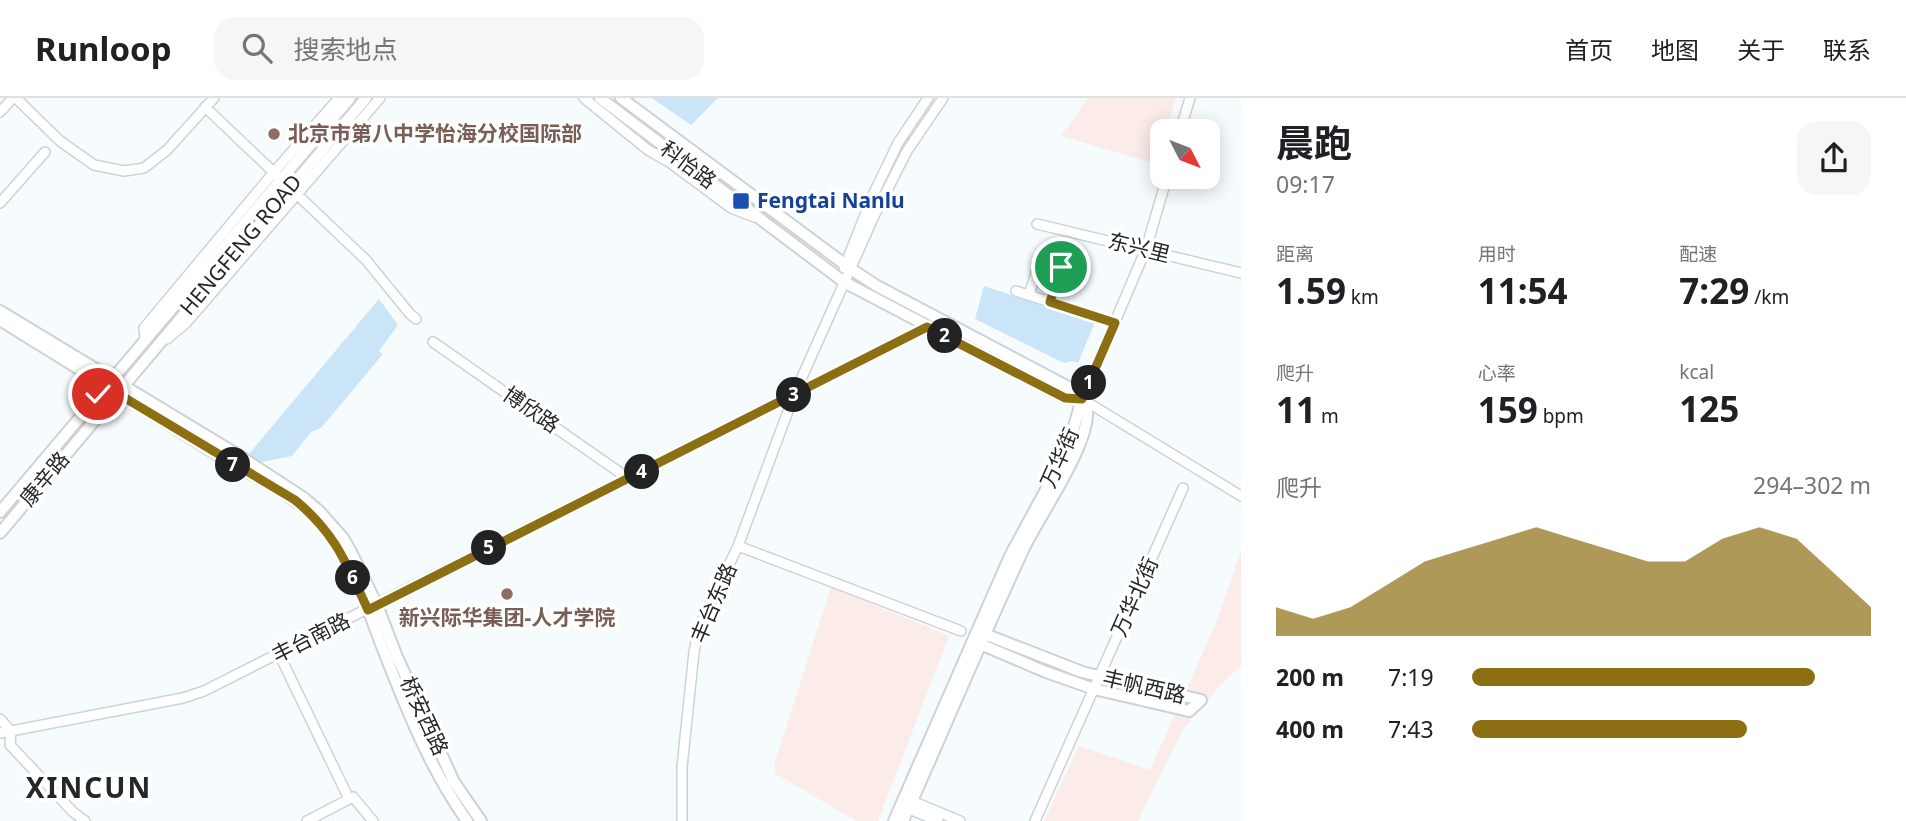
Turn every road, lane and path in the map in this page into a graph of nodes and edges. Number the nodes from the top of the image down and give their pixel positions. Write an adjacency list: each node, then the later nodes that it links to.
1 (14, 98): 13 (street); 14 (street)
2 (214, 98): 13 (street)
3 (339, 98): 17 (street)
4 (349, 98): 17 (main road, HENGFENG ROAD)
5 (366, 98): 19 (main road, HENGFENG ROAD)
6 (380, 98): 19 (street)
7 (584, 98): 21 (street)
8 (600, 98): 21 (main road, 科怡路)
9 (621, 98): 24 (main road, 科怡路)
10 (928, 98): 24 (street)
11 (943, 98): 24 (street)
12 (1189, 98): 15 (street)
13 (205, 107): 17 (street)
14 (0, 112)
15 (1183, 119)
16 (45, 152): 20 (street)
17 (277, 175): 19 (street); 36 (main road, HENGFENG ROAD)
18 (1164, 189): 23 (street)
19 (294, 191): 31 (street); 37 (main road, HENGFENG ROAD)
20 (0, 203)
21 (758, 218): 26 (main road, 科怡路)
22 (1037, 224): 23 (street, 东兴里)
23 (1146, 249): 25 (street, 东兴里); 33 (street)
24 (847, 267): 26 (street); 39 (main road, 科怡路)
25 (1241, 273)
26 (844, 282): 34 (main road, 科怡路); 38 (street)
27 (1016, 291): 28 (street)
28 (1029, 295): 29 (street); 29 (street)
29 (1050, 302): 33 (street)
30 (0, 311): 36 (main road)
31 (416, 319)
32 (0, 320): 36 (main road)
33 (1115, 323): 39 (street)
34 (927, 327): 38 (street, 丰台南路); 39 (main road, 科怡路)
35 (433, 342): 40 (street, 博欣路)
36 (109, 381): 37 (main road); 43 (main road, 康辛路)
37 (121, 389): 44 (main road, 康辛路); 46 (main road)
38 (794, 395): 40 (street, 丰台南路); 45 (street, 丰台东路)
39 (1082, 399): 42 (street); 48 (main road, 万华街)
40 (629, 479): 46 (street, 丰台南路)
41 (1183, 488): 50 (street, 万华北街)
42 (1241, 496)
43 (0, 512)
44 (0, 533)
45 (738, 546): 47 (street); 62 (street, 丰台东路)
46 (372, 607): 49 (street, 丰台南路); 60 (main road, 桥安西路); 61 (main road, 桥安西路)
47 (961, 631)
48 (979, 638): 50 (main road, 丰帆西路); 51 (main road, 丰帆西路); 56 (main road, 万华街)
49 (279, 654): 53 (street, 丰台南路); 55 (street)
50 (1100, 677): 51 (street, 万华北街); 51 (main road, 丰帆西路)
51 (1094, 690): 67 (street, 万华北街)
52 (0, 719): 53 (street)
53 (11, 731): 54 (street, 丰台南路); 57 (street)
54 (0, 733)
55 (351, 798): 58 (street); 59 (street)
56 (906, 803): 63 (main road, 万华街); 64 (main road, 万华街); 65 (street); 66 (street)
57 (85, 821)
58 (307, 821)
59 (373, 821)
60 (467, 821)
61 (481, 821)
62 (682, 821)
63 (894, 821)
64 (903, 821)
65 (938, 821)
66 (960, 821)
67 (1035, 821)

